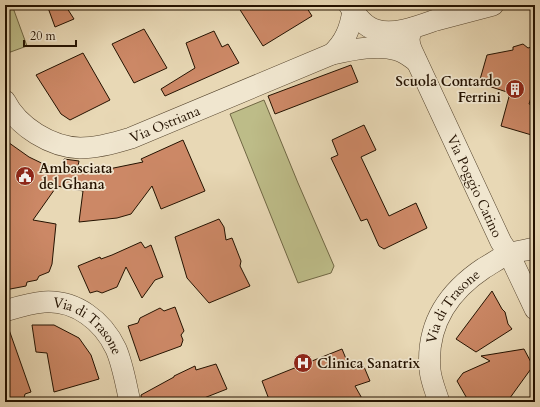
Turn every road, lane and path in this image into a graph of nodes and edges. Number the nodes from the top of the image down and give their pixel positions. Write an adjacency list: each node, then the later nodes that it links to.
1 (494, 5): 3 (street)
2 (351, 8): 3 (street); 4 (street)
3 (413, 28): 5 (street, Via Poggio Catino)
4 (332, 54): 5 (street, Via Ostriana); 6 (street, Via Ostriana)
5 (416, 61): 8 (street, Via Poggio Catino)
6 (5, 101)
7 (535, 248): 8 (street, Via di Trasone)
8 (509, 254): 9 (street, Via Poggio Catino); 12 (street, Via di Trasone)
9 (535, 309)
10 (5, 311): 11 (street, Via di Trasone)
11 (130, 402)
12 (439, 402)

